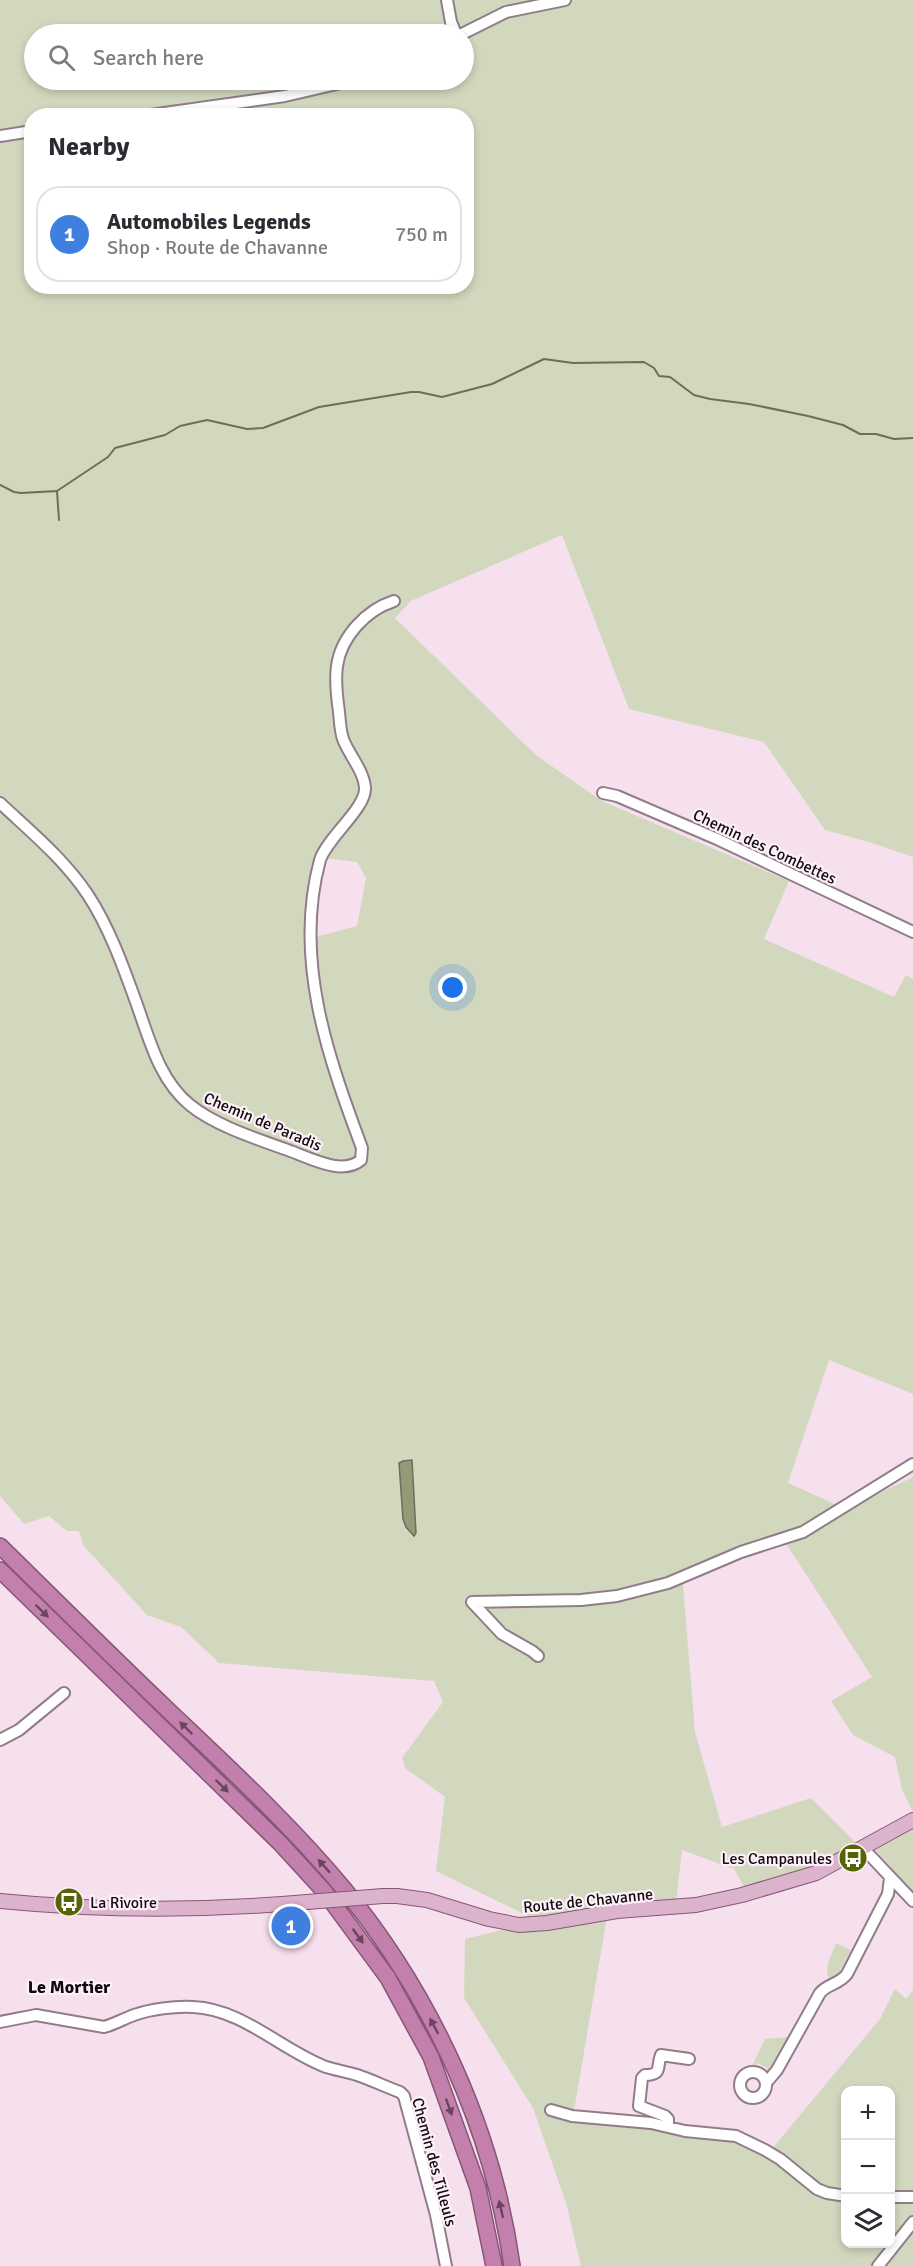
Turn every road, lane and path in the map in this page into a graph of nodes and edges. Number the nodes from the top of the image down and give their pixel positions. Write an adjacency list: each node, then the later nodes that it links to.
1 (447, 0): 3 (street)
2 (565, 0): 4 (street)
3 (452, 24)
4 (474, 28)
5 (311, 90): 6 (street)
6 (200, 108)
7 (24, 132): 8 (street)
8 (0, 136)
9 (394, 601): 11 (street, Chemin de Paradis)
10 (603, 793): 12 (street, Chemin des Combettes)
11 (0, 803)
12 (913, 932)
13 (913, 1464): 16 (street)
14 (0, 1546): 35 (highway, one-way to 14)
15 (0, 1570): 34 (highway, one-way to 34)
16 (538, 1656)
17 (64, 1693): 18 (street)
18 (0, 1740)
19 (913, 1820): 20 (main road, Route de Chavanne)
20 (862, 1846): 21 (street); 22 (main road, Route de Chavanne, bridge)
21 (891, 1878): 23 (street); 26 (street)
22 (0, 1901)
23 (913, 1901)
24 (0, 2022): 33 (street, Chemin des Tilleuls)
25 (688, 2059): 28 (street)
26 (766, 2083)
27 (550, 2110): 28 (street)
28 (668, 2127): 29 (street)
29 (841, 2195)
30 (895, 2197): 31 (street)
31 (913, 2197)
32 (913, 2222): 36 (street)
33 (446, 2266)
34 (494, 2266)
35 (512, 2266)
36 (878, 2266)

